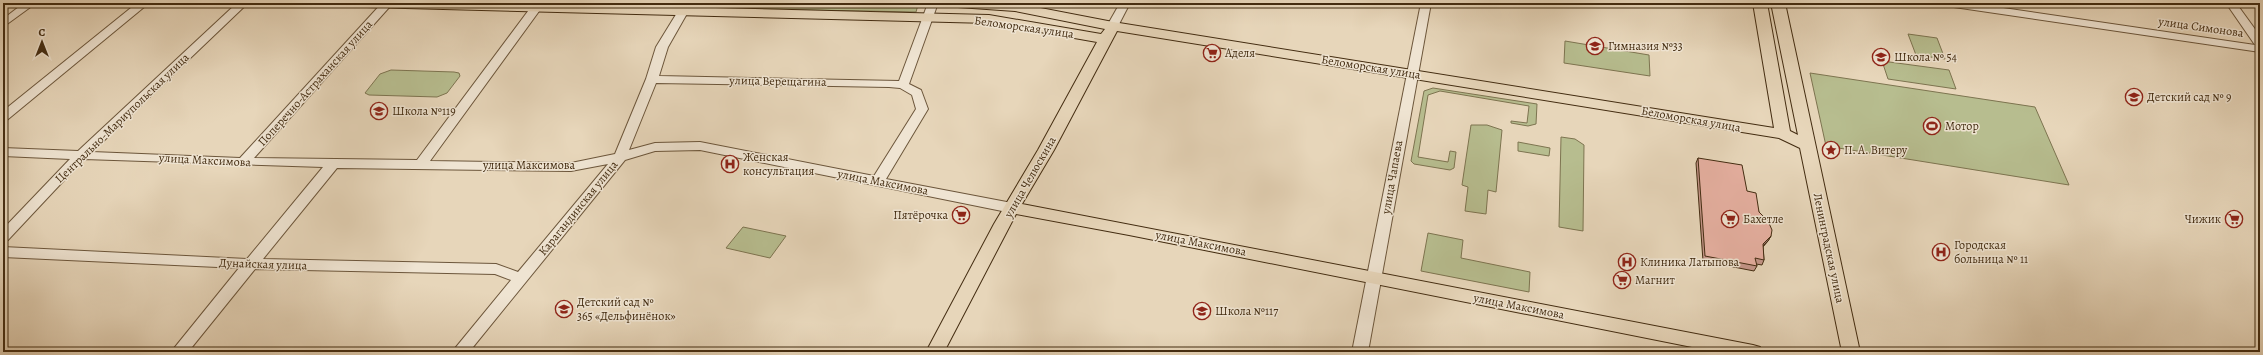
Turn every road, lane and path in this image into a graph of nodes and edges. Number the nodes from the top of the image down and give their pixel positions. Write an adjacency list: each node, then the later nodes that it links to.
1 (31, 3): 18 (street)
2 (144, 3): 26 (street)
3 (243, 3): 30 (street, Центрально-Мариупольская улица)
4 (366, 3): 13 (main road, Беломорская улица)
5 (933, 3): 17 (street)
6 (958, 3): 14 (main road, Беломорская улица)
7 (1125, 3): 19 (street, улица Челюскина)
8 (1426, 3): 23 (street, улица Чапаева)
9 (1760, 3): 27 (main road)
10 (1778, 3): 28 (main road, Ленинградская улица)
11 (1947, 3): 22 (street, улица Симонова)
12 (2231, 3): 21 (street)
13 (388, 4): 15 (main road, Беломорская улица); 32 (street, Поперечно-Астраханская улица)
14 (996, 4): 19 (main road, Беломорская улица)
15 (538, 5): 16 (main road, Беломорская улица); 34 (street)
16 (686, 6): 17 (main road, Беломорская улица); 24 (street, Карагандинская улица)
17 (927, 17): 20 (main road, Беломорская улица); 25 (street)
18 (3, 24)
19 (1113, 26): 20 (main road, улица Челюскина); 23 (main road, Беломорская улица)
20 (1105, 40): 36 (main road, улица Челюскина)
21 (2260, 44)
22 (2260, 49)
23 (1413, 74): 27 (main road, Беломорская улица); 40 (street, улица Чапаева)
24 (652, 79): 25 (street, улица Верещагина); 31 (street, Карагандинская улица)
25 (903, 85): 35 (street)
26 (3, 117)
27 (1783, 134): 28 (main road)
28 (1808, 145): 47 (main road, Ленинградская улица)
29 (3, 152): 30 (street, улица Максимова)
30 (81, 155): 32 (street, улица Максимова); 37 (street, Центрально-Мариупольская улица)
31 (620, 157): 34 (street, улица Максимова); 35 (street, улица Максимова); 41 (street, Карагандинская улица)
32 (243, 162): 33 (street, улица Максимова)
33 (332, 164): 34 (street, улица Максимова); 39 (street)
34 (420, 165)
35 (877, 182): 36 (street, улица Максимова)
36 (1012, 208): 40 (main road, улица Максимова); 44 (main road, улица Челюскина)
37 (3, 237)
38 (3, 252): 39 (street, Дунайская улица)
39 (251, 264): 41 (street, Дунайская улица); 42 (street)
40 (1372, 277): 45 (street, улица Чапаева); 46 (main road, улица Максимова)
41 (521, 278): 43 (street, Карагандинская улица)
42 (179, 352)
43 (460, 352)
44 (935, 352)
45 (1360, 352)
46 (1753, 352)
47 (1851, 352)

